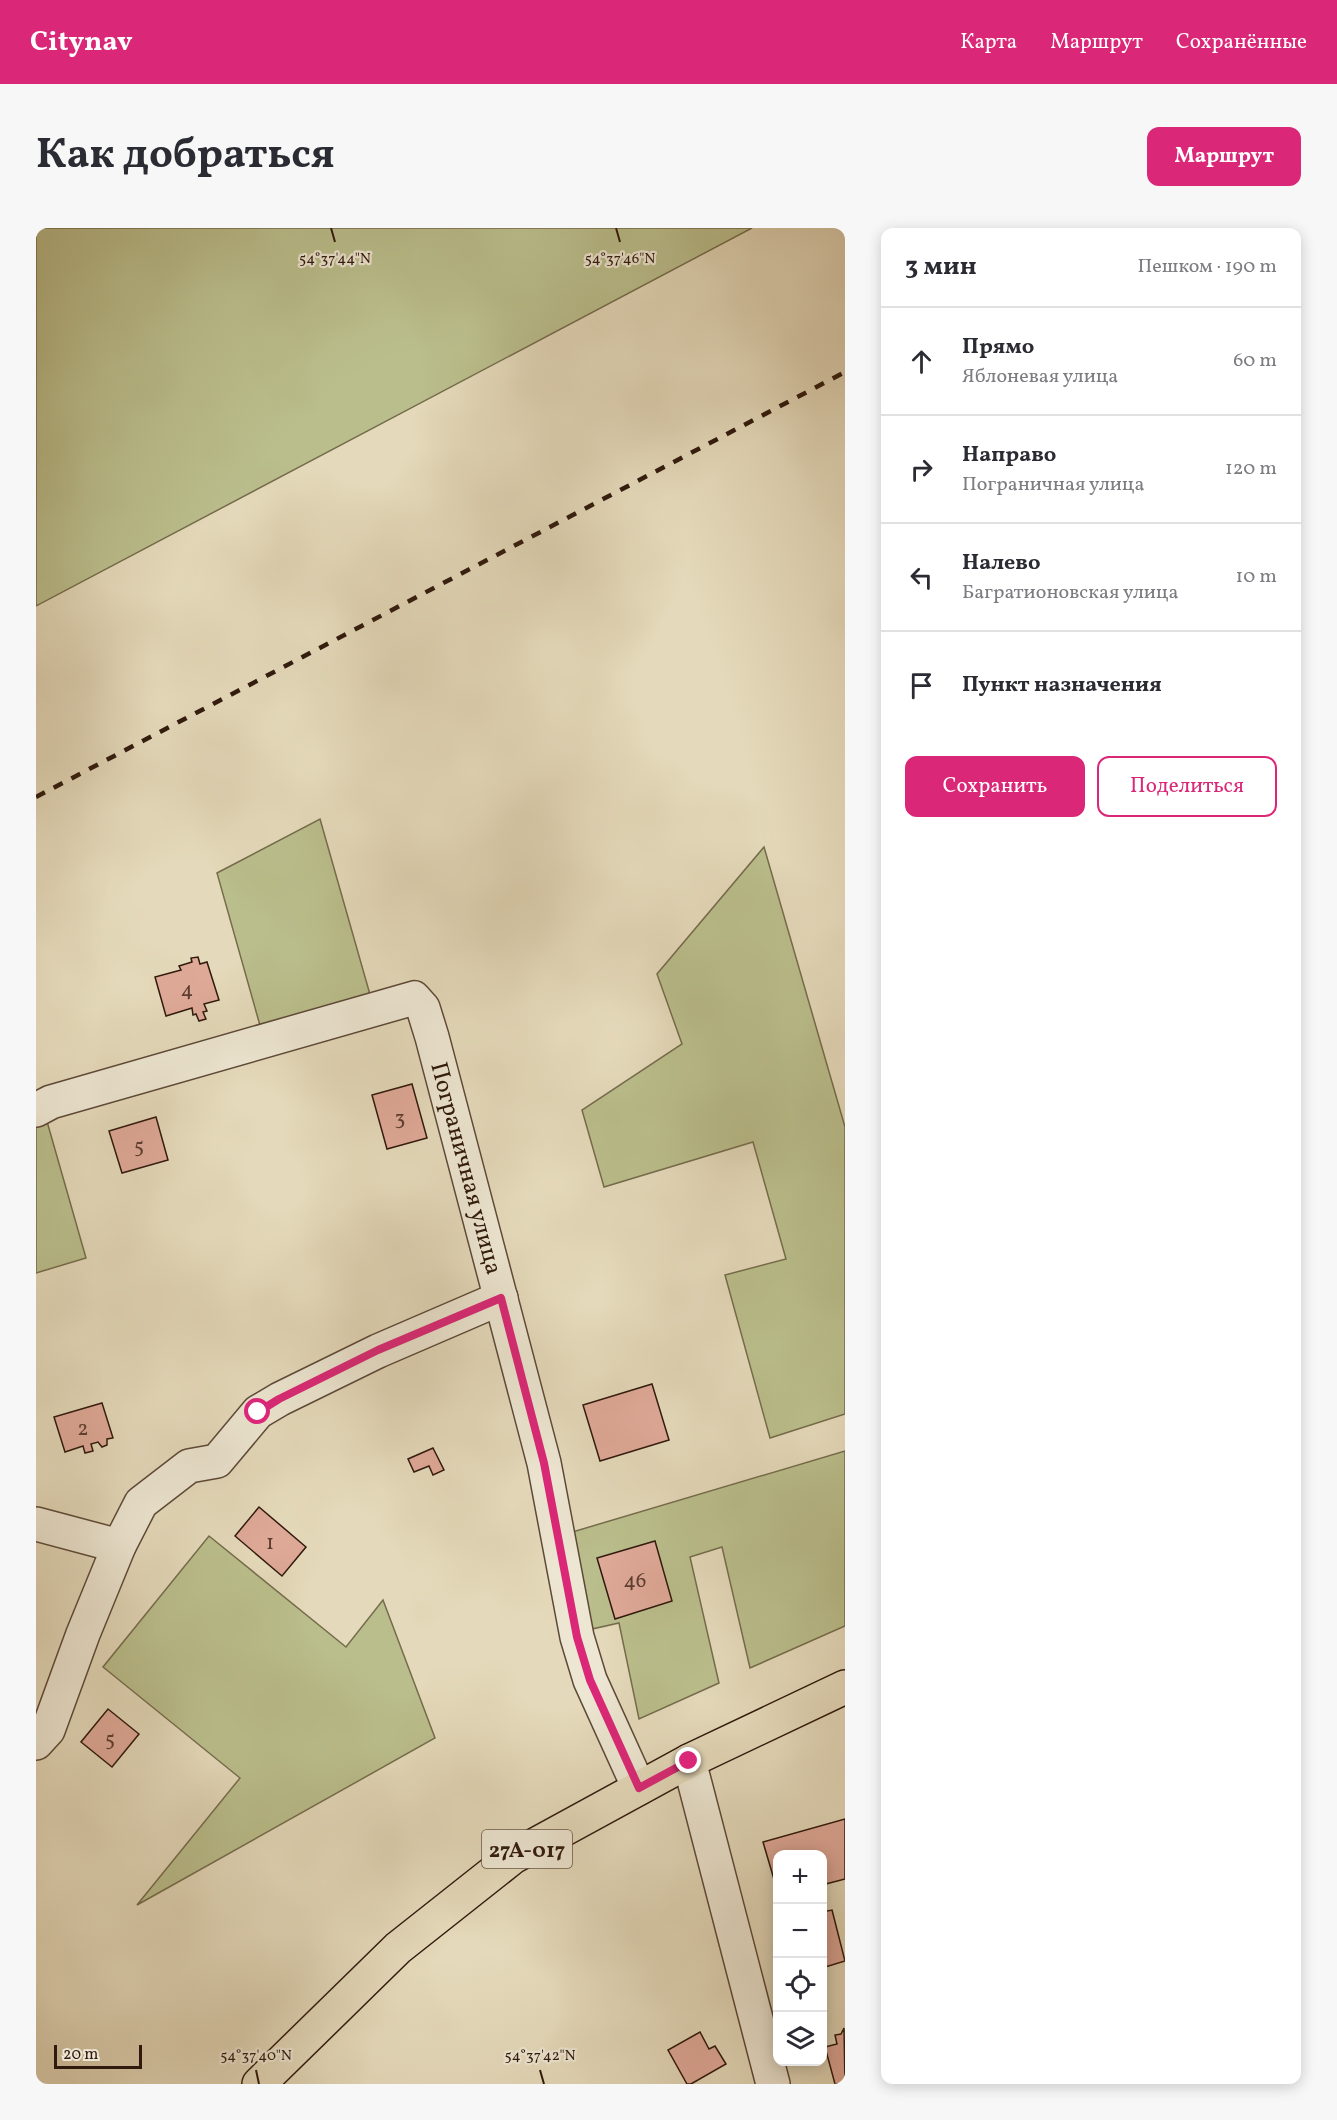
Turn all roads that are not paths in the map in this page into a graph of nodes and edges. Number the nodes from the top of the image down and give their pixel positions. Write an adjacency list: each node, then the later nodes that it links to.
1 (36, 1110): 2 (street, Пограничная улица)
2 (501, 1298): 4 (street); 8 (street, Пограничная улица)
3 (36, 1524): 4 (street)
4 (118, 1546): 6 (street)
5 (845, 1687): 7 (main road, 27А-017)
6 (36, 1743)
7 (689, 1761): 8 (main road, 27А-017); 10 (street)
8 (639, 1788): 9 (main road, 27А-017)
9 (259, 2084)
10 (773, 2084)

